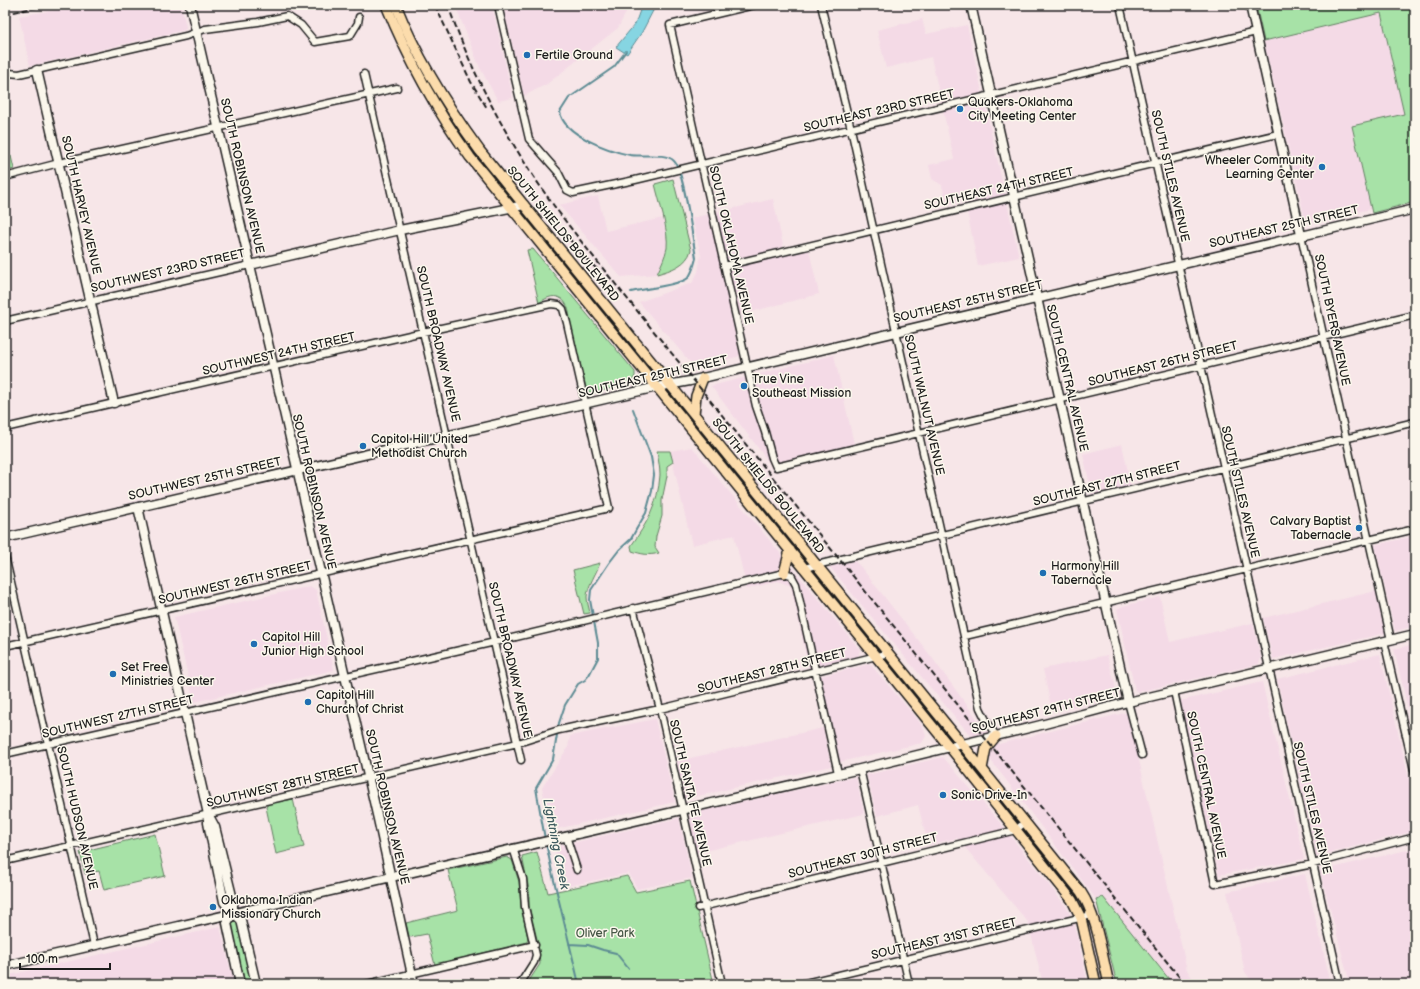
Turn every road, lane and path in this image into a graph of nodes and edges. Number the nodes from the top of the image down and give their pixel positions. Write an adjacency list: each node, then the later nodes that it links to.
1 (190, 5): 11 (main road, SOUTH ROBINSON AVENUE)
2 (386, 5): 29 (main road, SOUTH SHIELDS BOULEVARD)
3 (396, 5): 28 (main road, SOUTH SHIELDS BOULEVARD)
4 (498, 5): 25 (street, SOUTHEAST 23RD STREET)
5 (754, 5): 25 (street, SOUTH OKLAHOMA AVENUE)
6 (821, 5): 21 (street, SOUTH WALNUT AVENUE)
7 (971, 5): 19 (main road, SOUTH CENTRAL AVENUE)
8 (1120, 5): 13 (street, SOUTH STILES AVENUE)
9 (1250, 5): 12 (main road, SOUTH BYERS AVENUE)
10 (359, 17): 11 (street)
11 (197, 32): 15 (street); 20 (main road, SOUTH ROBINSON AVENUE)
12 (1256, 32): 13 (street, SOUTHEAST 23RD STREET); 22 (main road, SOUTH BYERS AVENUE)
13 (1133, 61): 19 (street, SOUTHEAST 23RD STREET); 24 (street, SOUTH STILES AVENUE)
14 (5, 66): 15 (street)
15 (37, 70): 23 (main road, SOUTH HARVEY AVENUE)
16 (364, 74): 18 (street, SOUTH BROADWAY AVENUE)
17 (397, 88): 18 (street)
18 (369, 94): 20 (street); 31 (street, SOUTH BROADWAY AVENUE)
19 (992, 96): 21 (street, SOUTHEAST 23RD STREET); 27 (main road, SOUTH CENTRAL AVENUE)
20 (218, 128): 23 (street); 34 (main road, SOUTH ROBINSON AVENUE)
21 (850, 129): 25 (street, SOUTHEAST 23RD STREET); 32 (street, SOUTH WALNUT AVENUE)
22 (1278, 134): 24 (street, SOUTHEAST 24TH STREET); 33 (main road, SOUTH BYERS AVENUE)
23 (59, 163): 26 (street); 38 (main road, SOUTH HARVEY AVENUE)
24 (1155, 163): 27 (street, SOUTHEAST 24TH STREET); 35 (street, SOUTH STILES AVENUE)
25 (702, 164): 36 (street, SOUTH OKLAHOMA AVENUE)
26 (5, 177)
27 (1014, 197): 32 (street, SOUTHEAST 24TH STREET); 37 (main road, SOUTH CENTRAL AVENUE)
28 (524, 205): 29 (main road, SOUTHWEST 23RD STREET); 48 (main road, SOUTH SHIELDS BOULEVARD)
29 (511, 208): 31 (main road, SOUTHWEST 23RD STREET); 49 (main road, SOUTH SHIELDS BOULEVARD)
30 (1415, 208): 33 (main road, SOUTHEAST 25TH STREET)
31 (400, 230): 34 (main road, SOUTHWEST 23RD STREET); 41 (street, SOUTH BROADWAY AVENUE)
32 (873, 230): 36 (street, SOUTHEAST 24TH STREET); 42 (street, SOUTH WALNUT AVENUE)
33 (1301, 235): 35 (main road, SOUTHEAST 25TH STREET); 43 (street, SOUTH BYERS AVENUE)
34 (250, 265): 38 (street, SOUTHWEST 23RD STREET); 45 (main road, SOUTH ROBINSON AVENUE)
35 (1178, 265): 37 (main road, SOUTHEAST 25TH STREET); 44 (street, SOUTH STILES AVENUE)
36 (724, 266): 46 (street, SOUTH OKLAHOMA AVENUE)
37 (1037, 298): 42 (main road, SOUTHEAST 25TH STREET); 50 (main road, SOUTH CENTRAL AVENUE)
38 (91, 301): 40 (street, SOUTHWEST 23RD STREET); 51 (main road, SOUTH HARVEY AVENUE)
39 (1415, 315): 43 (street, SOUTHEAST 26TH STREET)
40 (5, 321)
41 (423, 332): 45 (street, SOUTHWEST 24TH STREET); 52 (street, SOUTHWEST 24TH STREET); 58 (street, SOUTH BROADWAY AVENUE)
42 (896, 332): 46 (main road, SOUTHEAST 25TH STREET); 57 (street, SOUTH WALNUT AVENUE)
43 (1323, 337): 44 (street, SOUTHEAST 26TH STREET); 59 (street, SOUTH BYERS AVENUE)
44 (1201, 366): 50 (street, SOUTHEAST 26TH STREET); 62 (street, SOUTH STILES AVENUE)
45 (273, 367): 51 (street, SOUTHWEST 24TH STREET); 63 (main road, SOUTH ROBINSON AVENUE)
46 (747, 368): 47 (main road, SOUTHEAST 25TH STREET); 60 (street, SOUTH OKLAHOMA AVENUE)
47 (704, 378): 48 (main road, SOUTHEAST 25TH STREET); 53 (main road)
48 (670, 386): 49 (main road, SOUTHEAST 25TH STREET); 53 (main road, SOUTH SHIELDS BOULEVARD)
49 (657, 387): 52 (main road, SOUTHEAST 25TH STREET); 64 (main road, SOUTH SHIELDS BOULEVARD)
50 (1060, 400): 57 (street, SOUTHEAST 26TH STREET); 65 (main road, SOUTH CENTRAL AVENUE)
51 (114, 403): 56 (street, SOUTHWEST 24TH STREET)
52 (585, 404): 54 (main road, SOUTHEAST 25TH STREET); 70 (street, SOUTHWEST 26TH STREET)
53 (694, 414): 61 (main road, SOUTH SHIELDS BOULEVARD)
54 (527, 418): 58 (main road, SOUTHWEST 25TH STREET)
55 (1415, 422): 59 (street, SOUTHEAST 27TH STREET)
56 (5, 428)
57 (919, 433): 60 (street, SOUTHEAST 26TH STREET); 68 (street, SOUTH WALNUT AVENUE)
58 (448, 436): 63 (main road, SOUTHWEST 25TH STREET); 70 (street, SOUTH BROADWAY AVENUE)
59 (1346, 439): 62 (street, SOUTHEAST 27TH STREET); 71 (street, SOUTH BYERS AVENUE)
60 (776, 467)
61 (738, 468): 64 (main road); 74 (main road, SOUTH SHIELDS BOULEVARD)
62 (1224, 468): 65 (street, SOUTHEAST 27TH STREET); 76 (street, SOUTH STILES AVENUE)
63 (297, 471): 66 (main road, SOUTHWEST 25TH STREET); 78 (main road, SOUTH ROBINSON AVENUE)
64 (729, 476): 72 (main road, SOUTH SHIELDS BOULEVARD)
65 (1083, 502): 68 (street, SOUTHEAST 27TH STREET); 79 (main road, SOUTH CENTRAL AVENUE)
66 (138, 507): 69 (main road, SOUTHWEST 25TH STREET); 81 (main road)
67 (1415, 529): 71 (street)
68 (942, 536): 74 (street, SOUTHEAST 27TH STREET); 83 (street, SOUTH WALNUT AVENUE)
69 (5, 538)
70 (471, 540): 78 (street, SOUTHWEST 26TH STREET); 86 (street, SOUTH BROADWAY AVENUE)
71 (1369, 540): 76 (street); 84 (street, SOUTH BYERS AVENUE)
72 (790, 550): 75 (main road, SOUTH SHIELDS BOULEVARD); 77 (main road)
73 (5, 556): 85 (street, SOUTH HUDSON AVENUE)
74 (816, 565): 75 (street, SOUTHEAST 27TH STREET); 88 (main road, SOUTH SHIELDS BOULEVARD)
75 (804, 568): 89 (main road, SOUTH SHIELDS BOULEVARD)
76 (1246, 569): 79 (street); 90 (street, SOUTH STILES AVENUE)
77 (784, 573): 80 (street); 91 (street)
78 (321, 575): 81 (street, SOUTHWEST 26TH STREET); 92 (main road, SOUTH ROBINSON AVENUE)
79 (1105, 603): 83 (street); 94 (main road, SOUTH CENTRAL AVENUE)
80 (632, 608): 86 (street, SOUTHWEST 27TH STREET); 95 (street, SOUTH SANTA FE AVENUE)
81 (162, 611): 85 (street, SOUTHWEST 26TH STREET); 96 (main road)
82 (1415, 634): 84 (main road, SOUTHEAST 29TH STREET)
83 (965, 636): 97 (street, SOUTH WALNUT AVENUE)
84 (1388, 640): 90 (main road, SOUTHEAST 29TH STREET); 99 (street, SOUTH BYERS AVENUE)
85 (25, 641): 87 (street, SOUTHWEST 26TH STREET); 101 (street, SOUTH HUDSON AVENUE)
86 (495, 642): 92 (street, SOUTHWEST 27TH STREET); 100 (street, SOUTH BROADWAY AVENUE)
87 (5, 646)
88 (889, 653): 89 (street, SOUTHEAST 28TH STREET); 102 (main road, SOUTH SHIELDS BOULEVARD)
89 (876, 657): 91 (street, SOUTHEAST 28TH STREET); 103 (main road, SOUTH SHIELDS BOULEVARD)
90 (1269, 669): 93 (main road, SOUTHEAST 29TH STREET); 122 (street, SOUTH STILES AVENUE)
91 (815, 672): 95 (street, SOUTHEAST 28TH STREET); 109 (street)
92 (345, 676): 96 (street, SOUTHWEST 27TH STREET); 111 (main road, SOUTH ROBINSON AVENUE)
93 (1174, 691): 94 (main road, SOUTHEAST 29TH STREET); 122 (street, SOUTH CENTRAL AVENUE)
94 (1128, 702): 97 (main road, SOUTHEAST 29TH STREET); 105 (street, SOUTH CENTRAL AVENUE)
95 (660, 709): 100 (street, SOUTHWEST 28TH STREET); 112 (street, SOUTH SANTA FE AVENUE)
96 (185, 713): 101 (street, SOUTHWEST 27TH STREET); 113 (main road)
97 (996, 736): 102 (main road, SOUTHEAST 29TH STREET); 108 (main road)
98 (1415, 736): 99 (street)
99 (1407, 738): 110 (street, SOUTH BYERS AVENUE)
100 (518, 743): 106 (street, SOUTH BROADWAY AVENUE); 111 (street, SOUTHWEST 28TH STREET)
101 (48, 744): 104 (street, SOUTHWEST 27TH STREET); 118 (street, SOUTH HUDSON AVENUE)
102 (963, 744): 103 (main road, SOUTHEAST 29TH STREET); 108 (main road, SOUTH SHIELDS BOULEVARD)
103 (950, 747): 107 (main road, SOUTHEAST 29TH STREET); 115 (main road, SOUTH SHIELDS BOULEVARD)
104 (5, 754)
105 (1142, 755)
106 (521, 760)
107 (860, 769): 109 (main road, SOUTHEAST 29TH STREET); 121 (street)
108 (982, 769): 114 (main road, SOUTH SHIELDS BOULEVARD)
109 (838, 773): 112 (main road, SOUTHEAST 29TH STREET)
110 (1415, 774)
111 (368, 778): 113 (street, SOUTHWEST 28TH STREET); 124 (main road, SOUTH ROBINSON AVENUE)
112 (682, 809): 116 (main road, SOUTHEAST 29TH STREET); 125 (street, SOUTH SANTA FE AVENUE)
113 (208, 814): 118 (street, SOUTHWEST 28TH STREET); 126 (main road)
114 (1025, 822): 115 (street, SOUTHEAST 30TH STREET); 127 (main road, SOUTH SHIELDS BOULEVARD)
115 (1016, 830): 121 (street, SOUTHEAST 30TH STREET); 128 (main road, SOUTH SHIELDS BOULEVARD)
116 (563, 837): 119 (main road, SOUTHEAST 29TH STREET); 123 (street)
117 (1415, 837): 122 (street)
118 (72, 846): 120 (street, SOUTHWEST 28TH STREET); 129 (street, SOUTH HUDSON AVENUE)
119 (513, 848): 124 (main road, SOUTHEAST 29TH STREET); 130 (street)
120 (5, 861)
121 (881, 864): 125 (street, SOUTHEAST 30TH STREET); 131 (street)
122 (1313, 864): 144 (street, SOUTH STILES AVENUE)
123 (577, 870)
124 (390, 876): 126 (main road, SOUTHEAST 29TH STREET); 133 (main road, SOUTH ROBINSON AVENUE)
125 (701, 907): 139 (street, SOUTH SANTA FE AVENUE)
126 (232, 913): 129 (main road, SOUTHEAST 29TH STREET); 134 (main road); 135 (main road)
127 (1092, 915): 128 (street, SOUTHEAST 31ST STREET); 143 (main road, SOUTH SHIELDS BOULEVARD)
128 (1081, 918): 131 (street, SOUTHEAST 31ST STREET); 142 (main road, SOUTH SHIELDS BOULEVARD)
129 (94, 945): 132 (main road, SOUTHEAST 29TH STREET)
130 (535, 945): 133 (street); 138 (street)
131 (904, 960): 140 (street, SOUTHEAST 31ST STREET); 141 (street)
132 (5, 966)
133 (412, 974): 136 (street); 137 (main road, SOUTH ROBINSON AVENUE)
134 (240, 984)
135 (256, 984)
136 (367, 984)
137 (414, 984)
138 (520, 984)
139 (722, 984)
140 (801, 984)
141 (910, 984)
142 (1096, 984)
143 (1108, 984)
144 (1340, 984)

